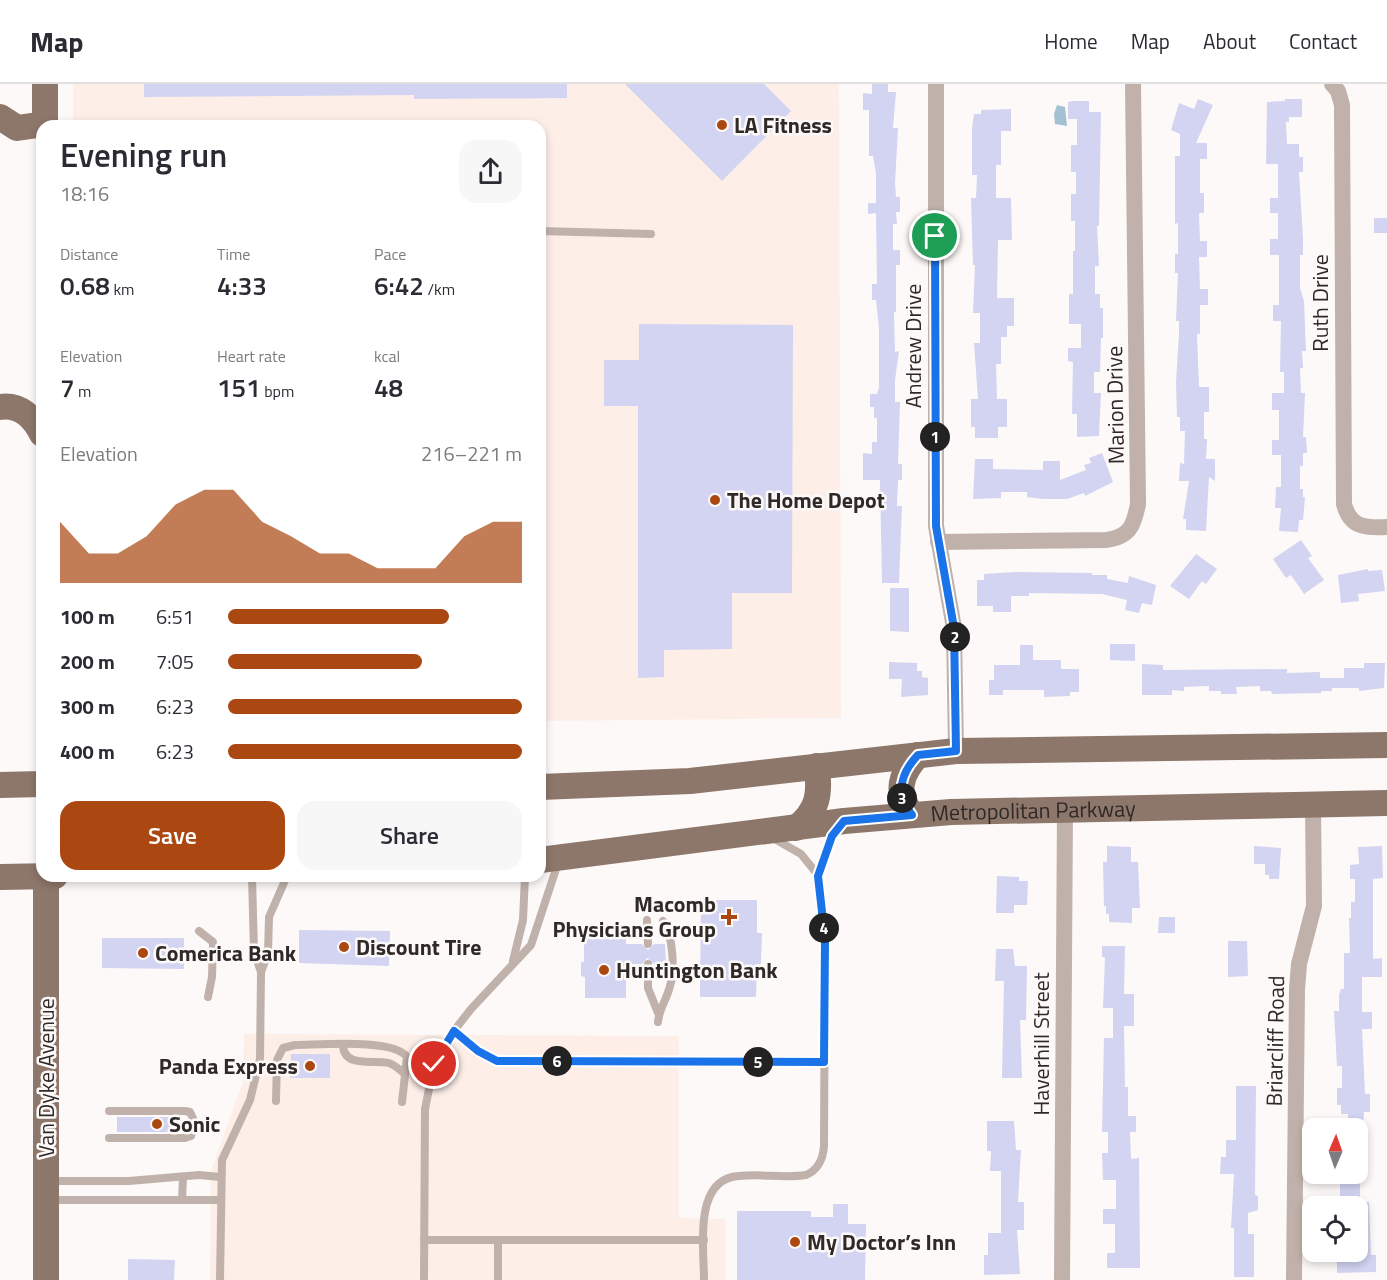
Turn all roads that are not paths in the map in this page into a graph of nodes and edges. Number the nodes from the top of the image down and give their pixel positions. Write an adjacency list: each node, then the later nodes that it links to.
1 (45, 84): 6 (main road)
2 (936, 84): 13 (street, Andrew Drive)
3 (1133, 84): 13 (street, Marion Drive)
4 (1333, 84): 12 (street, Ruth Drive)
5 (0, 117): 7 (main road)
6 (45, 120)
7 (36, 126)
8 (546, 231): 9 (lane)
9 (651, 234)
10 (0, 407): 11 (main road)
11 (36, 426)
12 (1387, 527)
13 (938, 542): 15 (street, Andrew Drive)
14 (1387, 745): 15 (main road)
15 (956, 751): 16 (main road)
16 (918, 755): 17 (main road); 24 (main road)
17 (817, 765): 20 (main road); 26 (main road)
18 (36, 784): 19 (main road)
19 (0, 785)
20 (551, 787)
21 (1387, 803): 22 (main road, Metropolitan Parkway)
22 (1313, 804): 23 (main road, Metropolitan Parkway); 66 (street, Briarcliff Road)
23 (1065, 808): 24 (main road, Metropolitan Parkway); 65 (street, Haverhill Street)
24 (912, 815): 25 (main road, Metropolitan Parkway)
25 (844, 821): 26 (main road, Metropolitan Parkway); 31 (lane)
26 (796, 828): 27 (main road, Metropolitan Parkway)
27 (757, 832): 28 (main road, Metropolitan Parkway); 31 (lane)
28 (550, 858): 40 (lane)
29 (0, 876): 30 (main road)
30 (36, 876)
31 (818, 876): 46 (lane)
32 (46, 882): 54 (main road, Van Dyke Avenue)
33 (252, 882): 42 (lane)
34 (284, 882): 42 (lane)
35 (525, 882): 40 (lane)
36 (647, 920): 39 (lane)
37 (663, 921): 41 (lane)
38 (199, 931): 43 (lane)
39 (648, 944)
40 (513, 961): 44 (lane)
41 (648, 964)
42 (261, 972): 53 (lane)
43 (208, 997)
44 (454, 1031): 46 (lane); 57 (lane)
45 (343, 1046): 47 (lane); 47 (lane); 48 (lane)
46 (824, 1062): 59 (lane)
47 (405, 1074): 49 (lane)
48 (276, 1101)
49 (402, 1102)
50 (109, 1111): 51 (lane)
51 (109, 1138)
52 (183, 1177): 53 (lane); 54 (lane); 55 (lane)
53 (220, 1177): 56 (lane)
54 (46, 1190): 55 (lane); 60 (main road, Van Dyke Avenue)
55 (182, 1200): 56 (lane)
56 (220, 1200): 61 (lane)
57 (424, 1240): 58 (lane); 62 (lane)
58 (498, 1240): 59 (lane); 63 (lane)
59 (704, 1240): 64 (lane)
60 (46, 1280)
61 (220, 1280)
62 (424, 1280)
63 (498, 1280)
64 (704, 1280)
65 (1062, 1280)
66 (1294, 1280)

